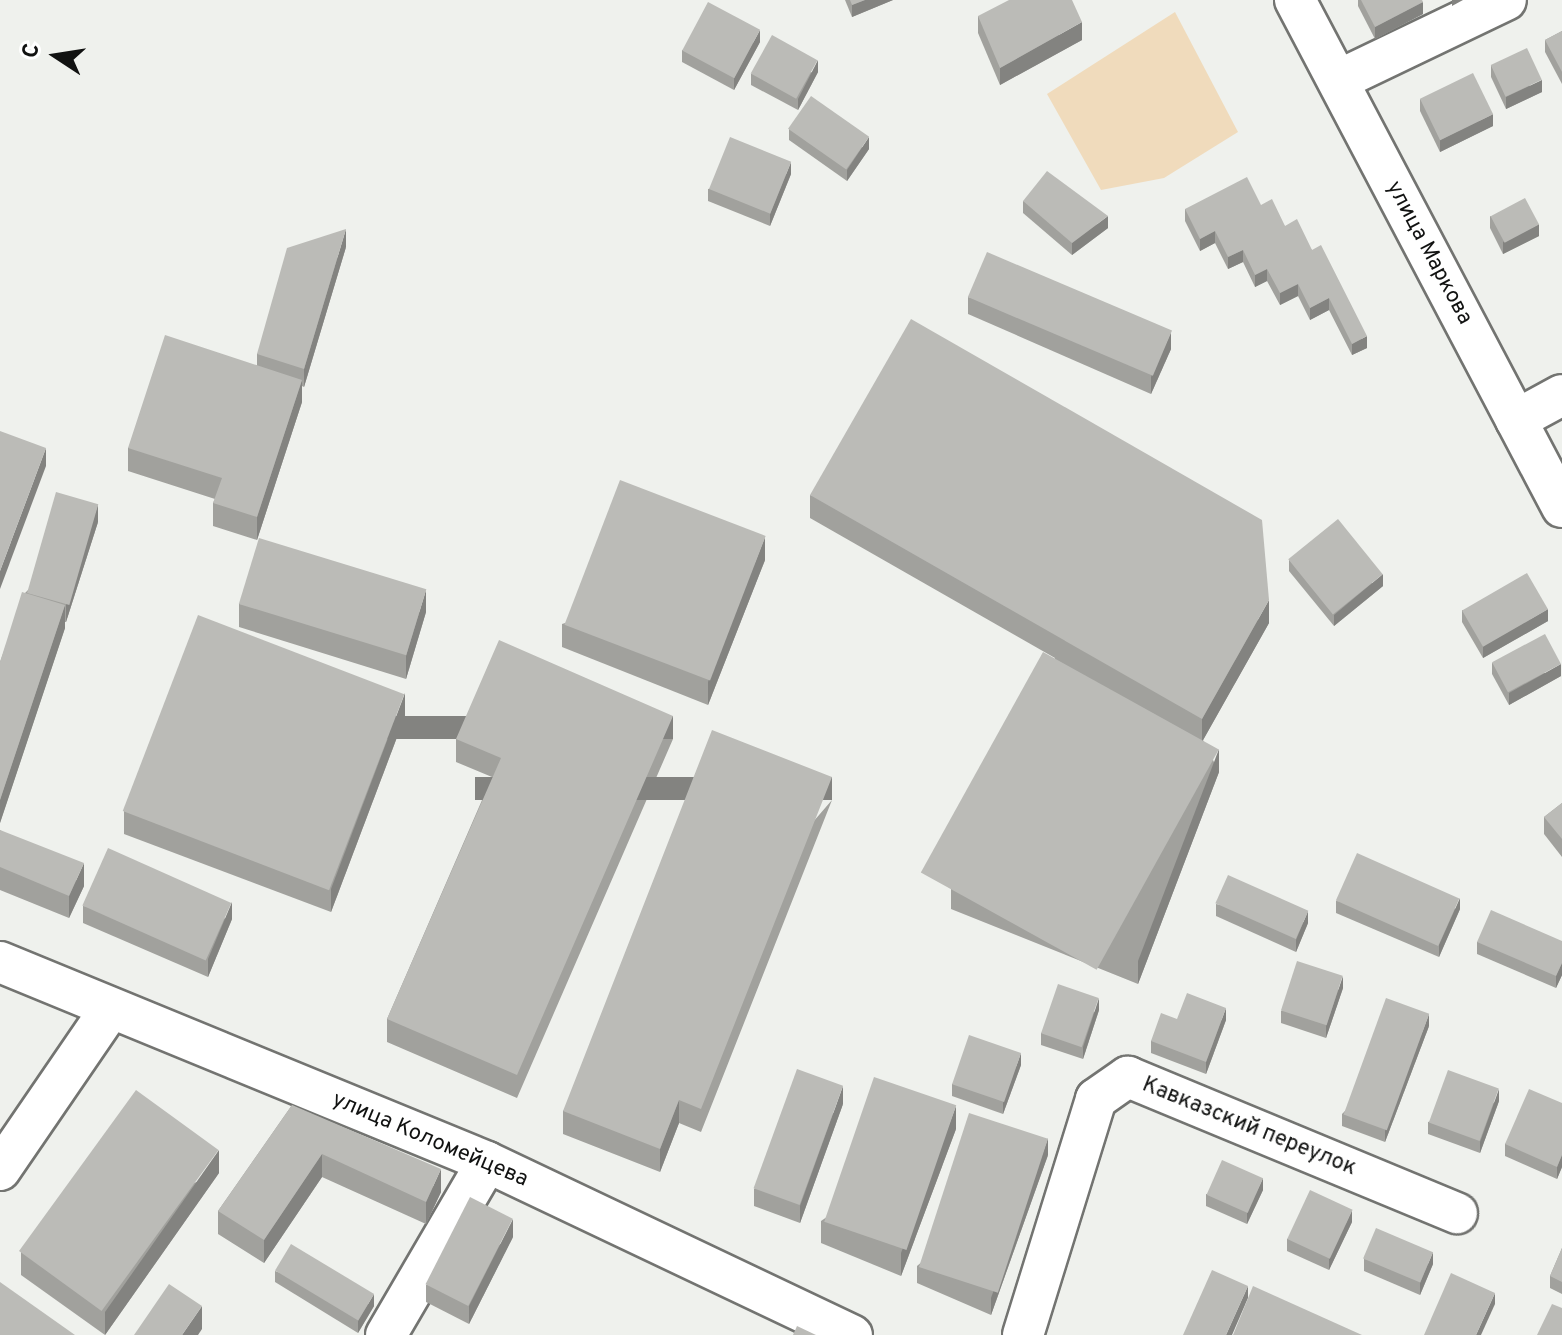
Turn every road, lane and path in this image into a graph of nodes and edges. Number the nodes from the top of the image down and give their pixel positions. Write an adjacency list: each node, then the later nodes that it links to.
1 (1295, 0): 3 (street, улица Маркова)
2 (1506, 0): 3 (street)
3 (1339, 80): 5 (street, улица Маркова)
4 (1562, 395): 5 (street)
5 (1516, 420): 6 (street, улица Маркова)
6 (1562, 507)
7 (0, 962): 8 (street, улица Коломейцева)
8 (111, 1008): 9 (street, улица Коломейцева); 10 (street)
9 (487, 1162): 12 (street); 13 (street, улица Коломейцева)
10 (0, 1170)
11 (1457, 1213): 14 (street, Кавказский переулок)
12 (386, 1335)
13 (852, 1335)
14 (1023, 1335)

